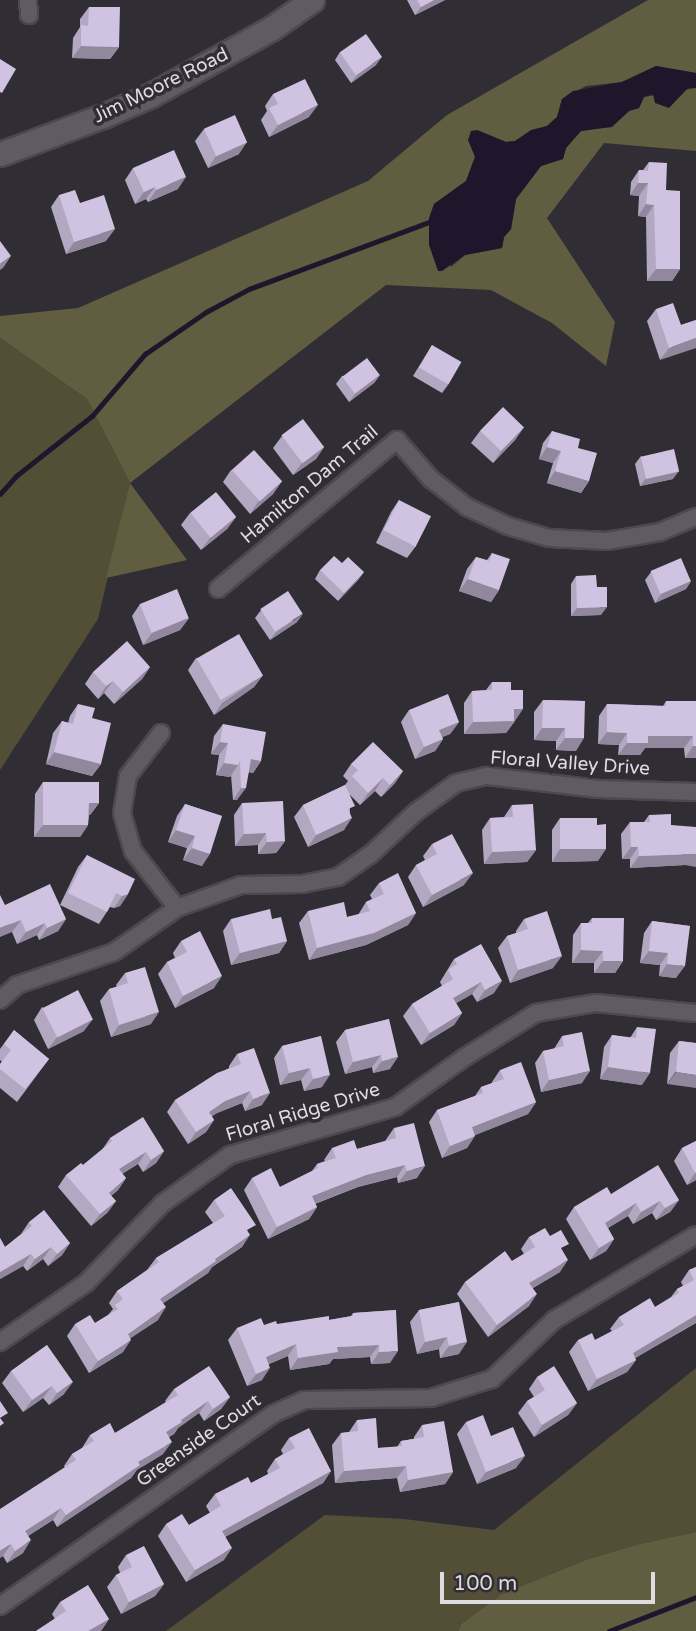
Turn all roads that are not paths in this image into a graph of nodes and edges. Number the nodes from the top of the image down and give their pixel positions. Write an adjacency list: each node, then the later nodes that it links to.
1 (312, 0): 2 (street, Jim Moore Road)
2 (0, 154)
3 (696, 517): 4 (street, Hamilton Dam Trail)
4 (218, 589)
5 (161, 733): 7 (street)
6 (696, 792): 7 (street, Floral Valley Drive)
7 (177, 908): 8 (street, Floral Valley Drive)
8 (0, 1000)
9 (696, 1013): 11 (street, Floral Ridge Drive)
10 (696, 1235): 12 (street, Greenside Court)
11 (0, 1342)
12 (0, 1606)

